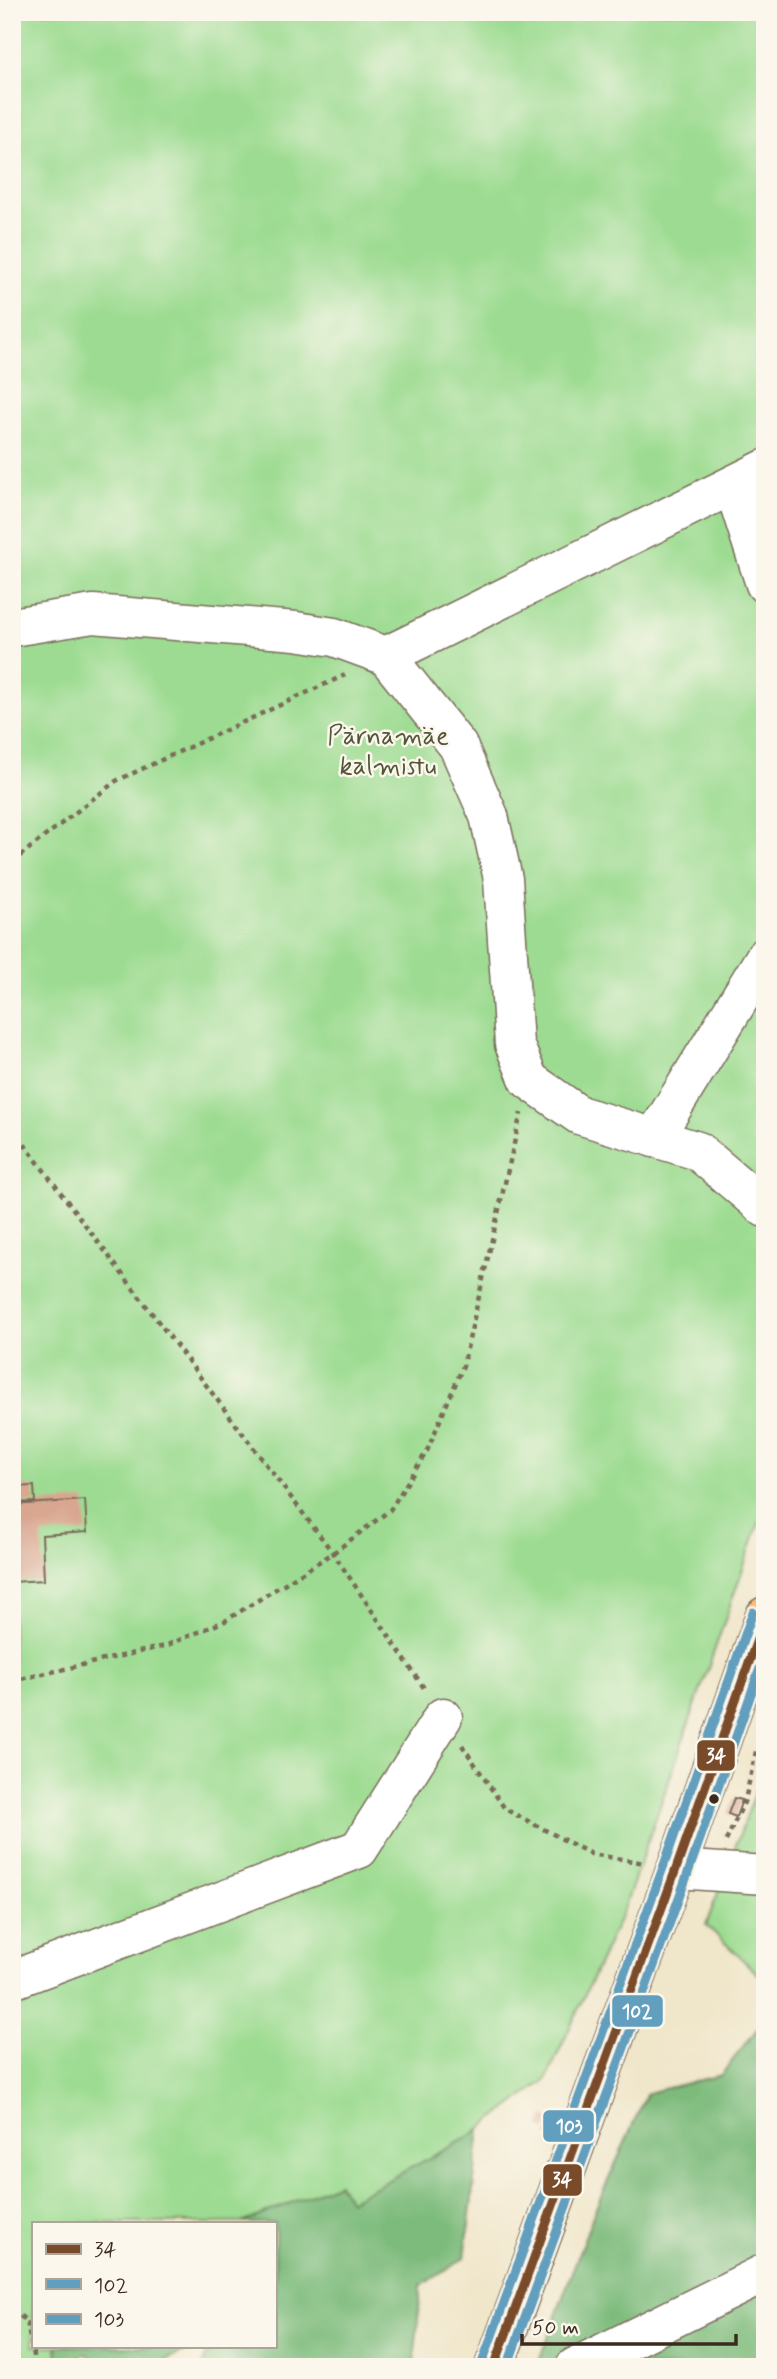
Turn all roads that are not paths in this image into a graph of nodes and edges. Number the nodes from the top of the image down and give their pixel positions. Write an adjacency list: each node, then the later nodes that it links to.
1 (749, 477): 2 (street); 4 (street)
2 (765, 584)
3 (12, 626): 4 (street)
4 (386, 656): 6 (street)
5 (765, 957): 6 (street)
6 (654, 1138): 7 (street)
7 (765, 1208)
8 (765, 1616): 10 (main road)
9 (443, 1717): 12 (street)
10 (676, 1869): 11 (street); 14 (main road)
11 (765, 1875)
12 (12, 1980)
13 (765, 2273): 15 (street)
14 (494, 2367)
15 (575, 2367)

